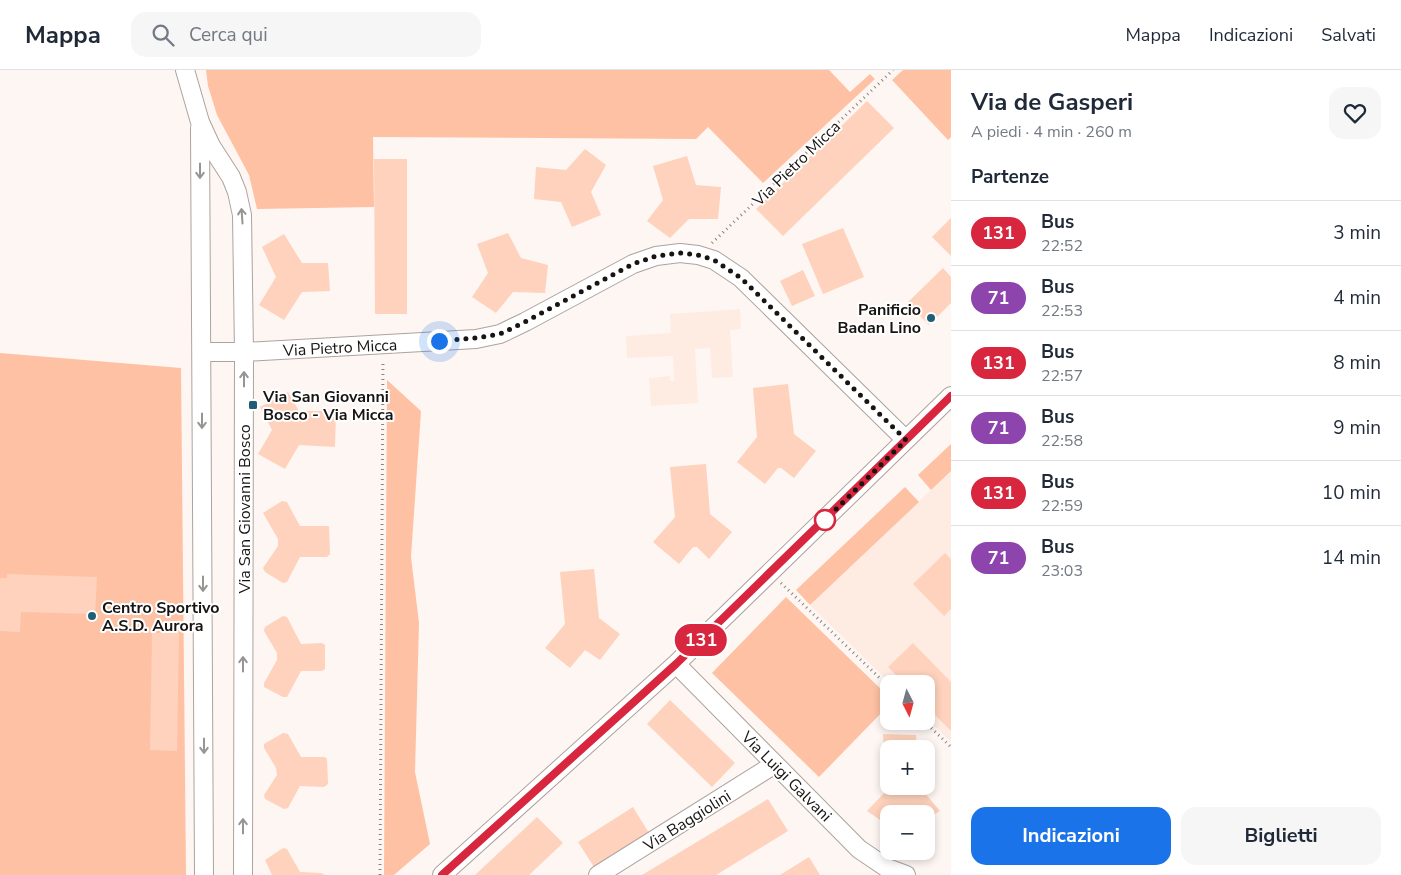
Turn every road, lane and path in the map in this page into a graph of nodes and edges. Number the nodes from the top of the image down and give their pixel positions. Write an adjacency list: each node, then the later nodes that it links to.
1 (894, 70): 4 (path, Via Pietro Micca)
2 (188, 73): 3 (street, Via San Giovanni Bosco)
3 (200, 122): 6 (street, Via San Giovanni Bosco, one-way to 6); 7 (street, Via San Giovanni Bosco, one-way to 3)
4 (698, 255): 5 (street, Via Pietro Micca); 9 (street, Via Pietro Micca)
5 (383, 345): 7 (street, Via Pietro Micca); 18 (path)
6 (202, 352): 7 (street, Via Pietro Micca); 16 (street, Via San Giovanni Bosco, one-way to 16)
7 (244, 352): 17 (street, Via San Giovanni Bosco, one-way to 7)
8 (951, 396): 9 (street)
9 (906, 440): 10 (street)
10 (770, 573): 11 (street); 12 (path)
11 (676, 664): 15 (street, Via Luigi Galvani); 19 (street)
12 (880, 678)
13 (933, 730): 14 (path)
14 (951, 747)
15 (775, 764): 20 (street, Via Baggiolini); 21 (street, Via Luigi Galvani)
16 (204, 875)
17 (243, 875)
18 (380, 875)
19 (442, 875)
20 (598, 875)
21 (906, 875)

